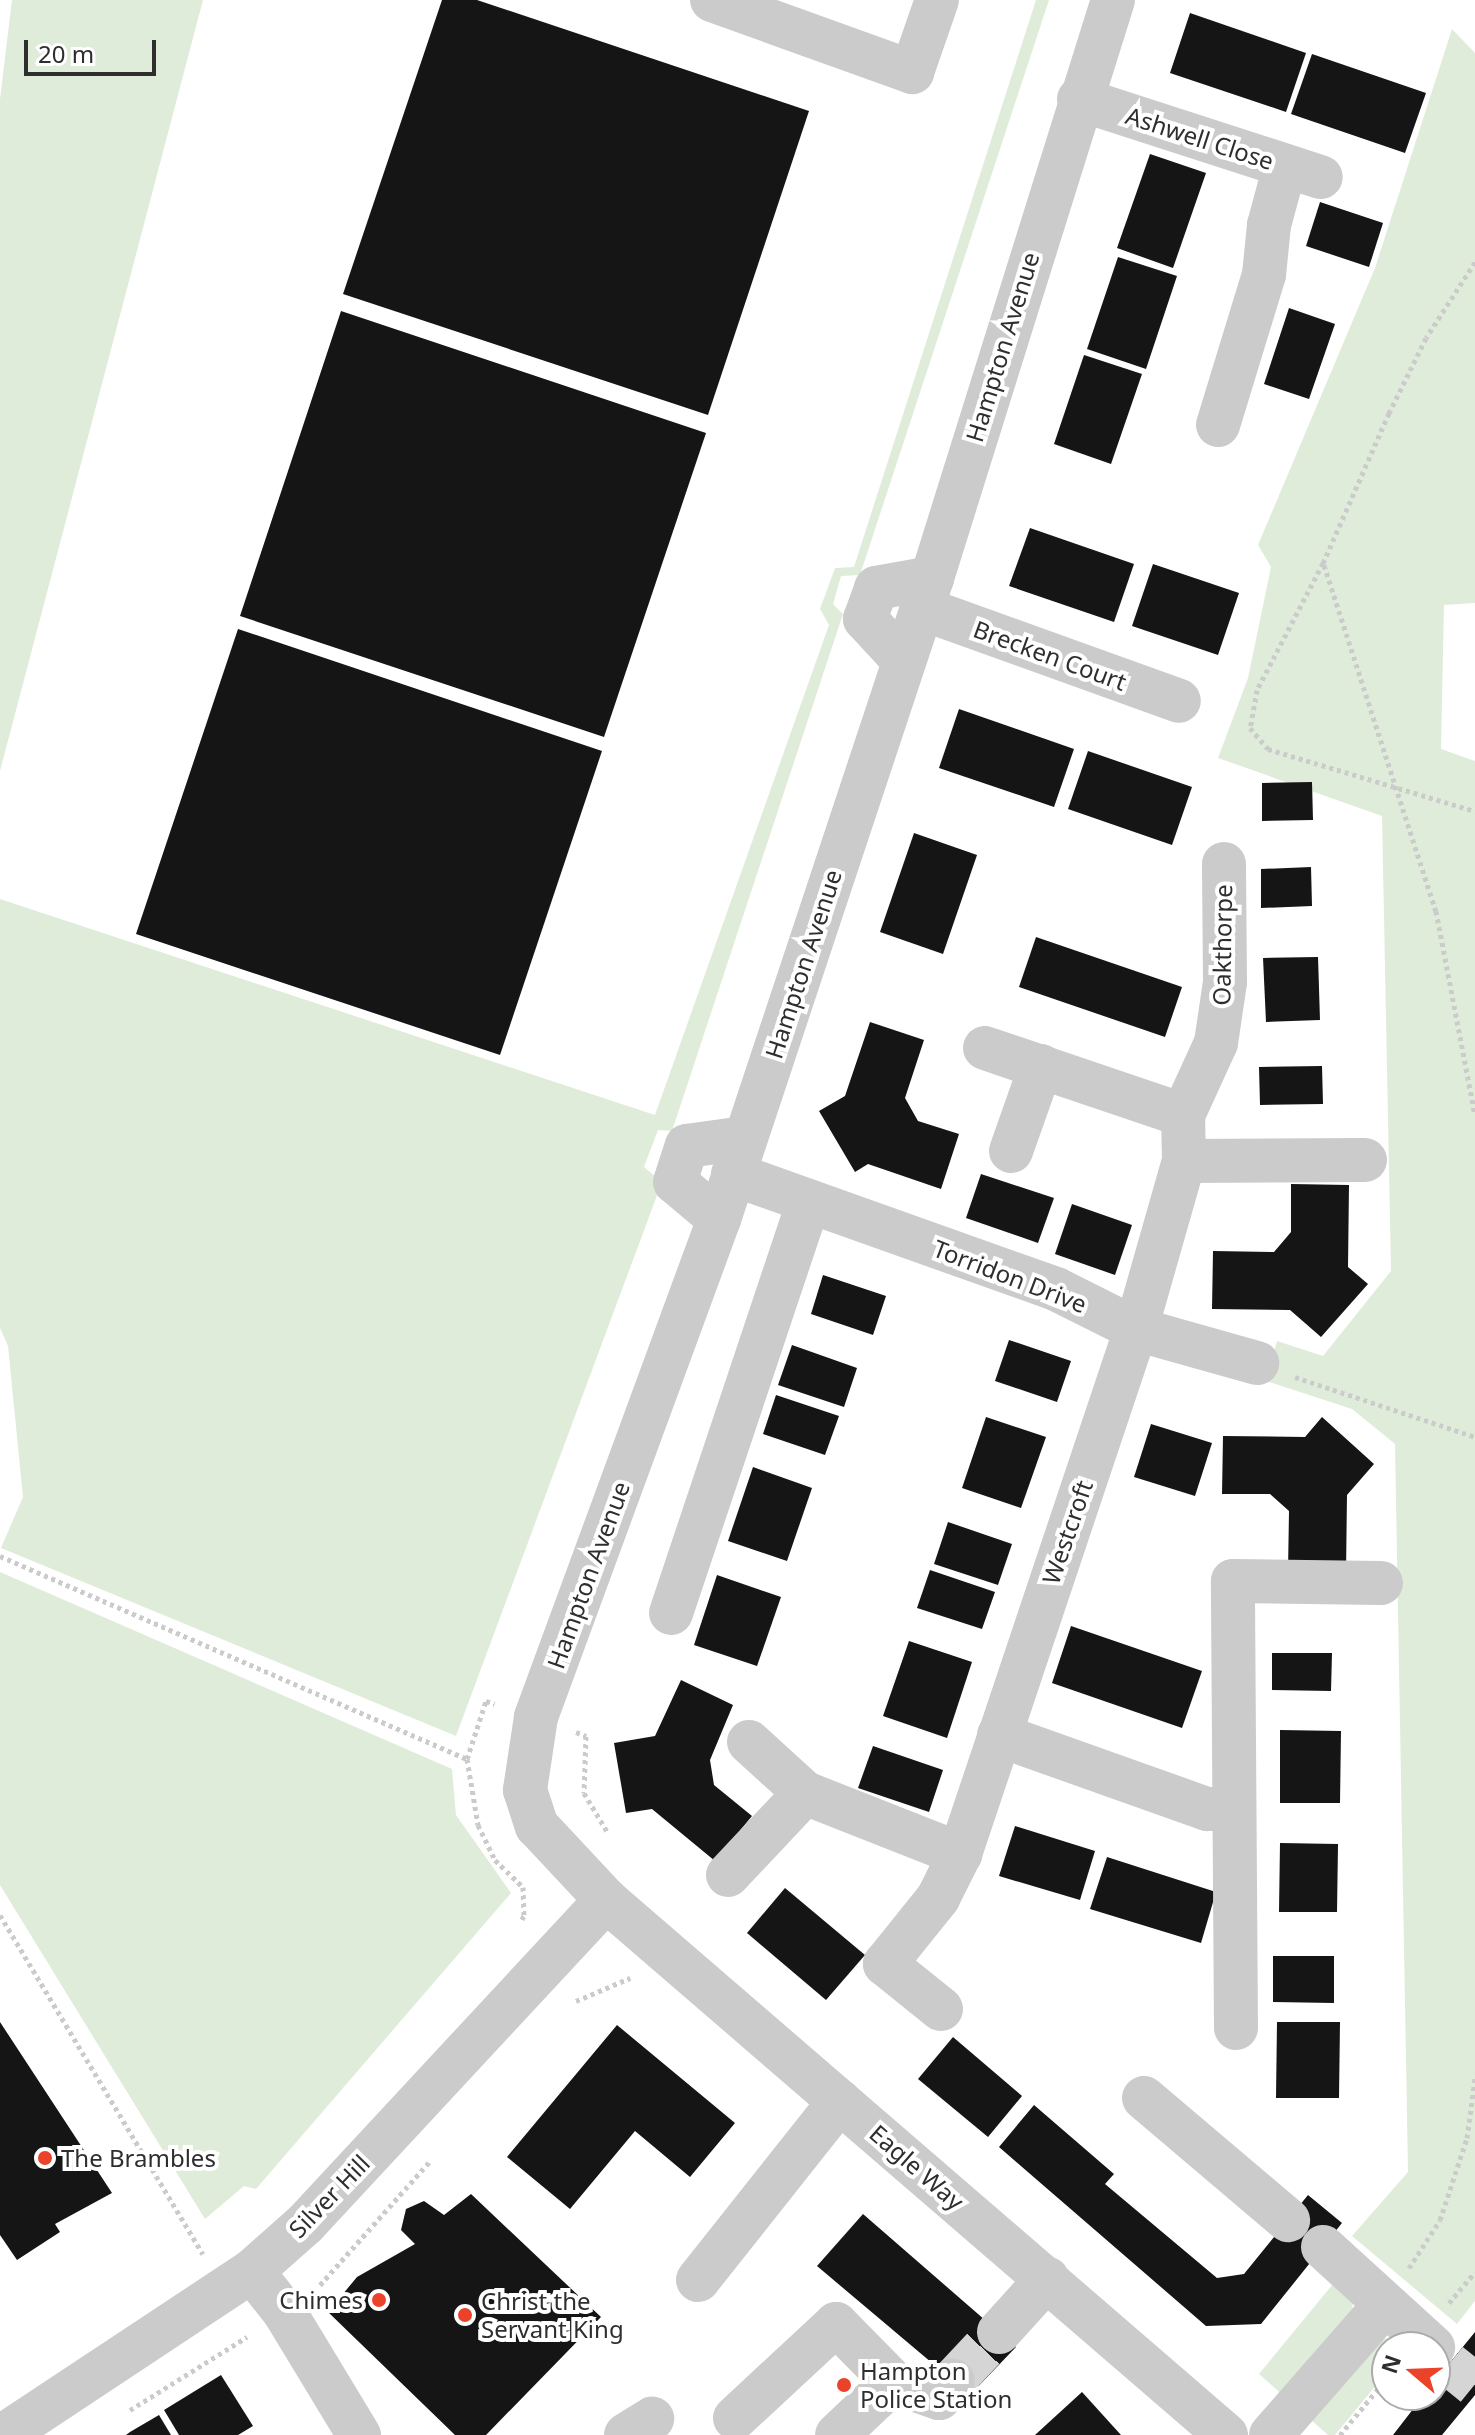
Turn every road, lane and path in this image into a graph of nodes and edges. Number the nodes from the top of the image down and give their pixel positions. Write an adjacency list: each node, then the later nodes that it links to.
1 (712, 0): 2 (street)
2 (937, 0)
3 (1103, 3): 4 (street, Hampton Avenue)
4 (1079, 99): 6 (street, Ashwell Close); 8 (street, Hampton Avenue)
5 (1475, 262): 7 (path)
6 (1218, 425)
7 (1323, 563): 10 (path); 10 (path)
8 (926, 593): 9 (street, Brecken Court); 18 (street, Hampton Avenue)
9 (1179, 701)
10 (1391, 785): 11 (path); 16 (path)
11 (1475, 811)
12 (1224, 864): 15 (street, Oakthorpe)
13 (985, 1048): 14 (street)
14 (1041, 1066): 15 (street); 17 (street)
15 (1183, 1115): 20 (street, Oakthorpe)
16 (1475, 1115)
17 (1011, 1151)
18 (739, 1156): 21 (street, Torridon Drive); 38 (street, Hampton Avenue)
19 (1365, 1160): 20 (street)
20 (1184, 1161): 22 (street, Oakthorpe)
21 (809, 1201): 22 (street, Torridon Drive); 27 (street)
22 (1136, 1329): 23 (street, Torridon Drive); 29 (street, Westcroft)
23 (1257, 1363): 24 (path)
24 (1475, 1437)
25 (0, 1556): 32 (path)
26 (1381, 1583): 34 (street)
27 (671, 1613)
28 (486, 1701): 32 (path)
29 (999, 1735): 34 (street); 36 (street, Westcroft)
30 (586, 1736): 35 (path)
31 (749, 1742): 33 (street)
32 (467, 1759): 40 (path)
33 (805, 1793): 36 (street); 37 (street)
34 (1234, 1809): 42 (street)
35 (611, 1838)
36 (960, 1854): 41 (street, Westcroft)
37 (728, 1875)
38 (606, 1900): 45 (street, Eagle Way); 49 (street, Silver Hill)
39 (0, 1915): 48 (path)
40 (518, 1926)
41 (941, 2009)
42 (1236, 2028)
43 (1475, 2079): 53 (path)
44 (1144, 2098): 46 (street)
45 (840, 2101): 51 (street, Eagle Way); 52 (street)
46 (1288, 2220)
47 (1323, 2247): 53 (street)
48 (205, 2258): 49 (path); 50 (path)
49 (235, 2260): 60 (street, Silver Hill); 61 (street)
50 (192, 2266)
51 (1047, 2279): 55 (street); 63 (street, Eagle Way)
52 (698, 2280)
53 (1384, 2306): 54 (street); 64 (street)
54 (1413, 2331)
55 (999, 2332)
56 (953, 2381): 57 (street)
57 (893, 2382): 59 (street); 62 (street)
58 (1371, 2397): 65 (path)
59 (735, 2418)
60 (4, 2428)
61 (359, 2435)
62 (837, 2435)
63 (1226, 2435)
64 (1271, 2435)
65 (1340, 2435)

